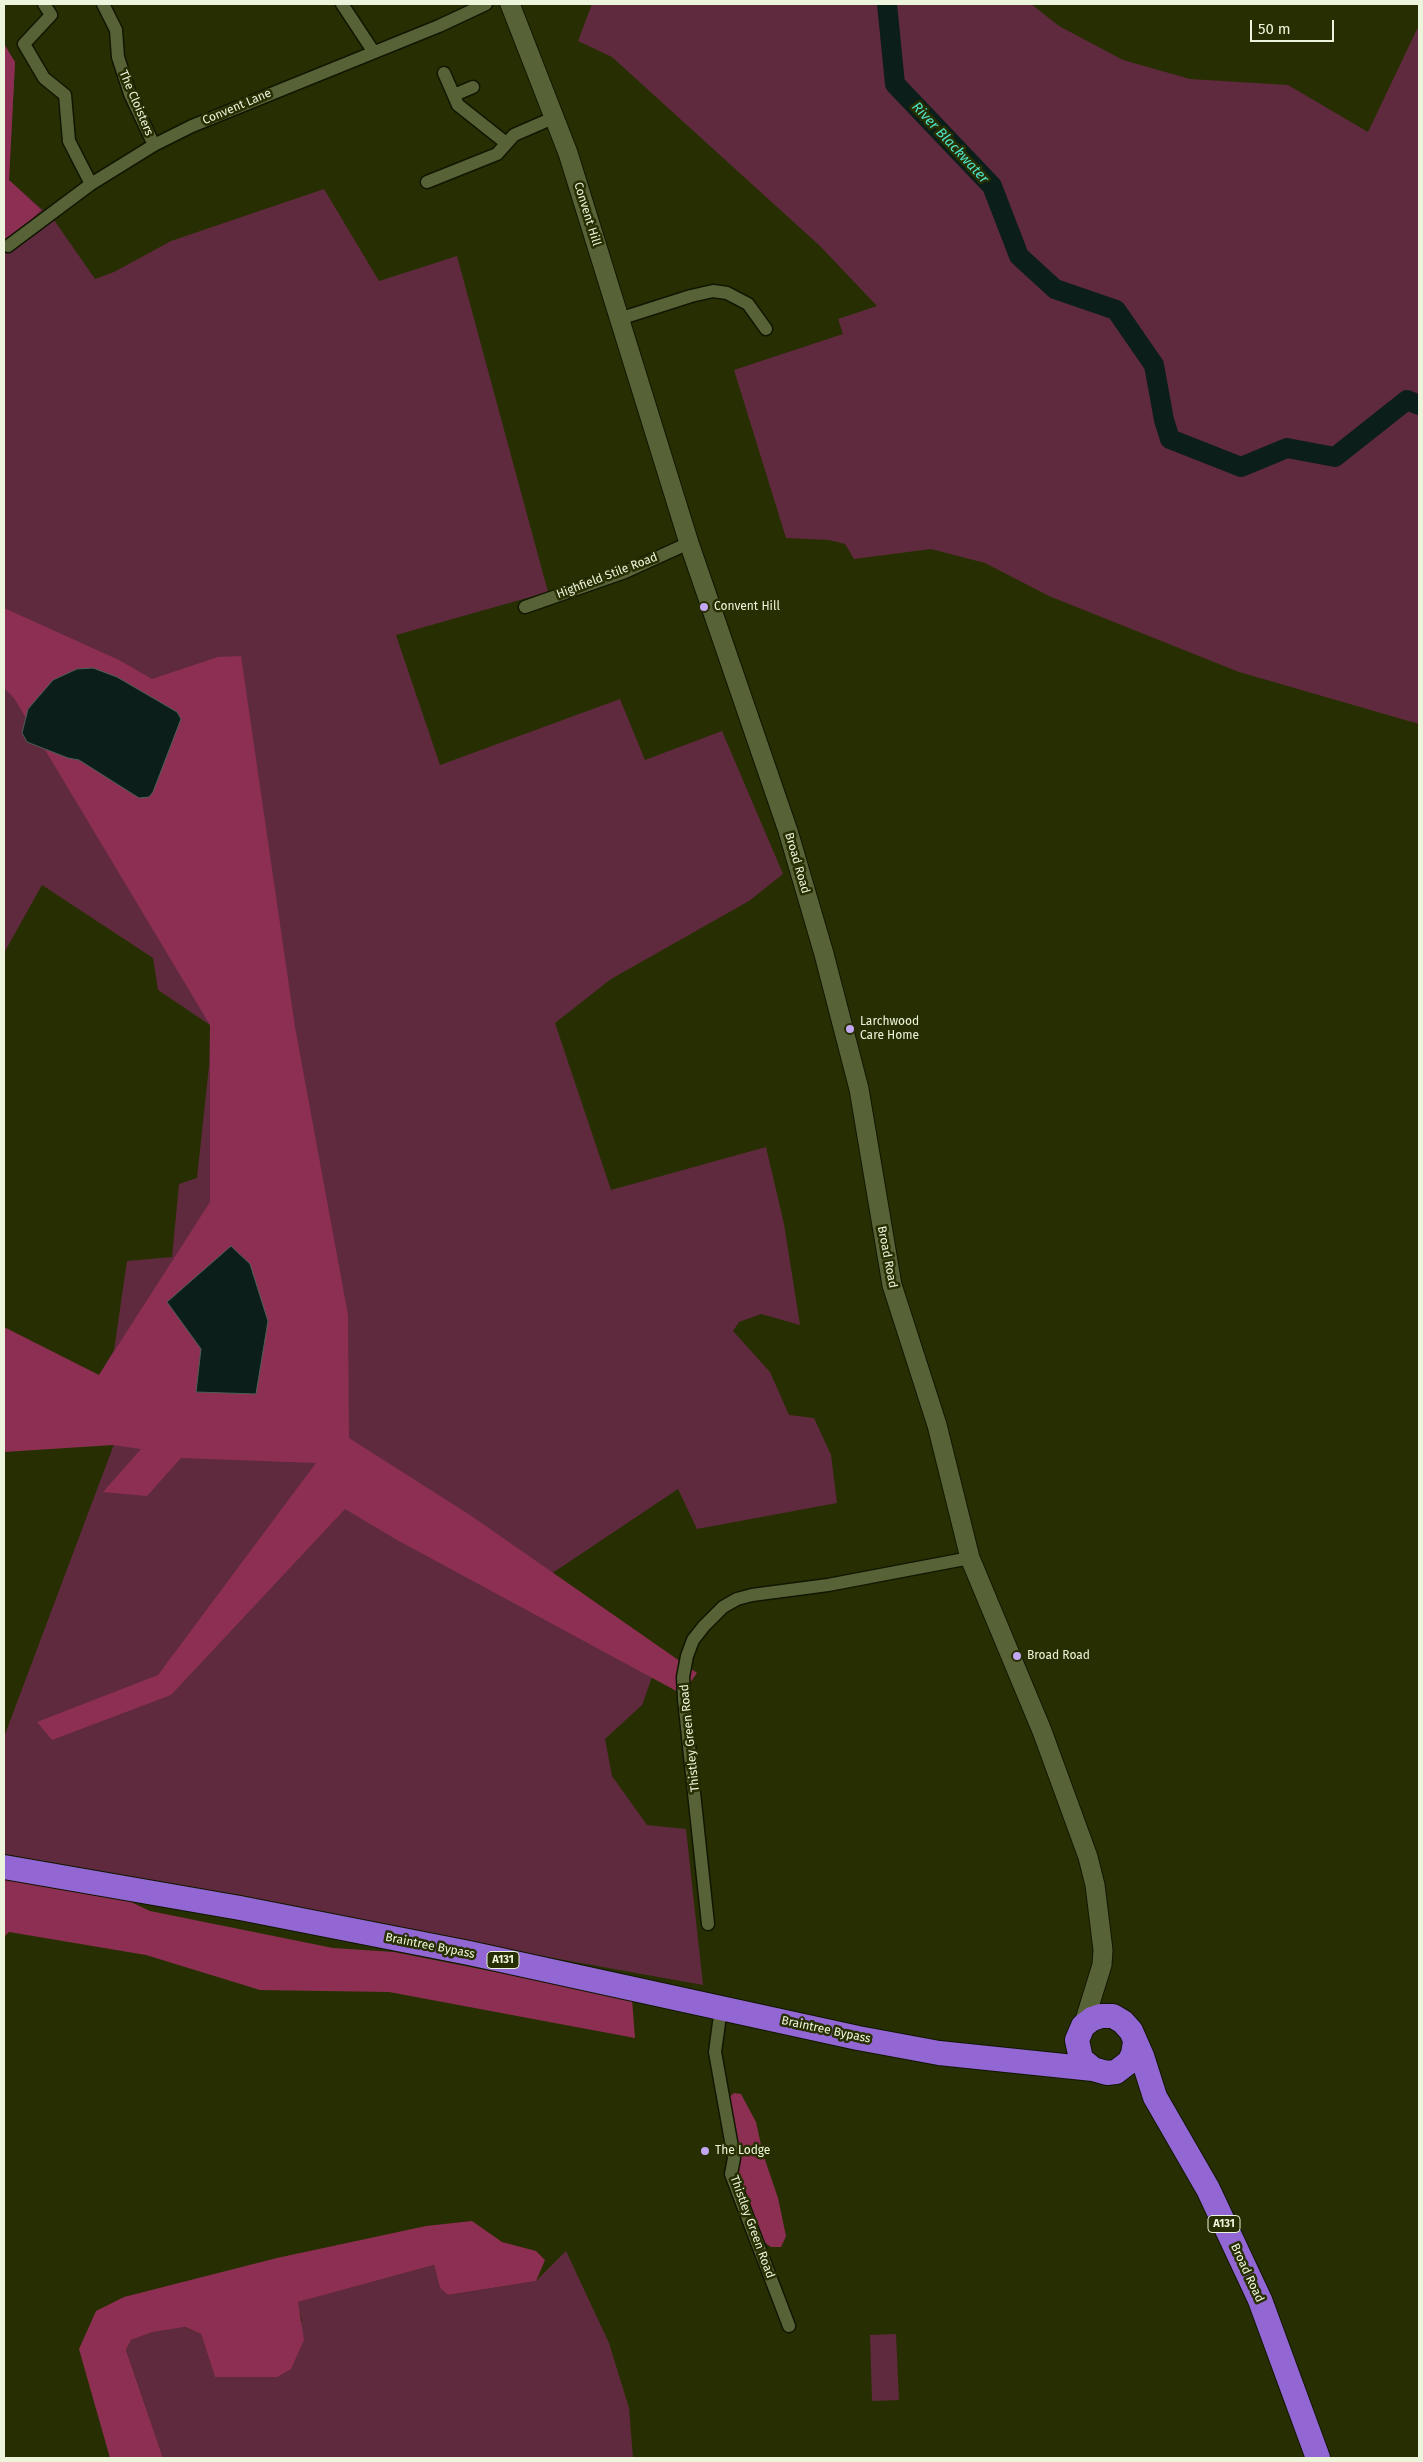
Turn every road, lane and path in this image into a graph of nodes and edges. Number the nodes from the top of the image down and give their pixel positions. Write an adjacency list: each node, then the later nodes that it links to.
1 (44, 4): 14 (street)
2 (103, 4): 12 (street, The Cloisters)
3 (342, 4): 6 (street)
4 (486, 4): 6 (street, Convent Lane)
5 (510, 4): 10 (main road, Convent Hill)
6 (373, 51): 12 (street, Convent Lane)
7 (444, 73): 9 (street)
8 (473, 86): 9 (street)
9 (454, 95): 11 (street)
10 (553, 118): 11 (street); 16 (main road, Convent Hill)
11 (506, 143): 13 (street)
12 (154, 145): 14 (street, Convent Lane)
13 (427, 182)
14 (91, 184): 15 (street, Convent Lane)
15 (8, 246)
16 (619, 319): 17 (street); 18 (main road, Convent Hill)
17 (766, 329)
18 (689, 543): 19 (street, Highfield Stile Road); 20 (main road, Broad Road)
19 (525, 607)
20 (970, 1558): 22 (street, Thistley Green Road); 23 (main road, Broad Road)
21 (4, 1867): 24 (highway, Braintree Bypass / A131)
22 (708, 1924)
23 (1102, 1965): 25 (main road, Broad Road); 26 (main road, Broad Road)
24 (721, 2008): 28 (highway, Braintree Bypass / A131); 31 (street, Thistley Green Road)
25 (1114, 2016): 26 (highway, A131); 27 (highway, Broad Road / A131)
26 (1080, 2033): 28 (highway, Braintree Bypass / A131); 29 (highway, Broad Road / A131)
27 (1135, 2042): 29 (highway); 30 (highway, Broad Road / A131)
28 (1001, 2058): 29 (highway, Braintree Bypass / A131)
29 (1104, 2070): 30 (highway, Broad Road / A131)
30 (1156, 2097): 32 (highway, Broad Road / A131)
31 (789, 2326)
32 (1318, 2458)

